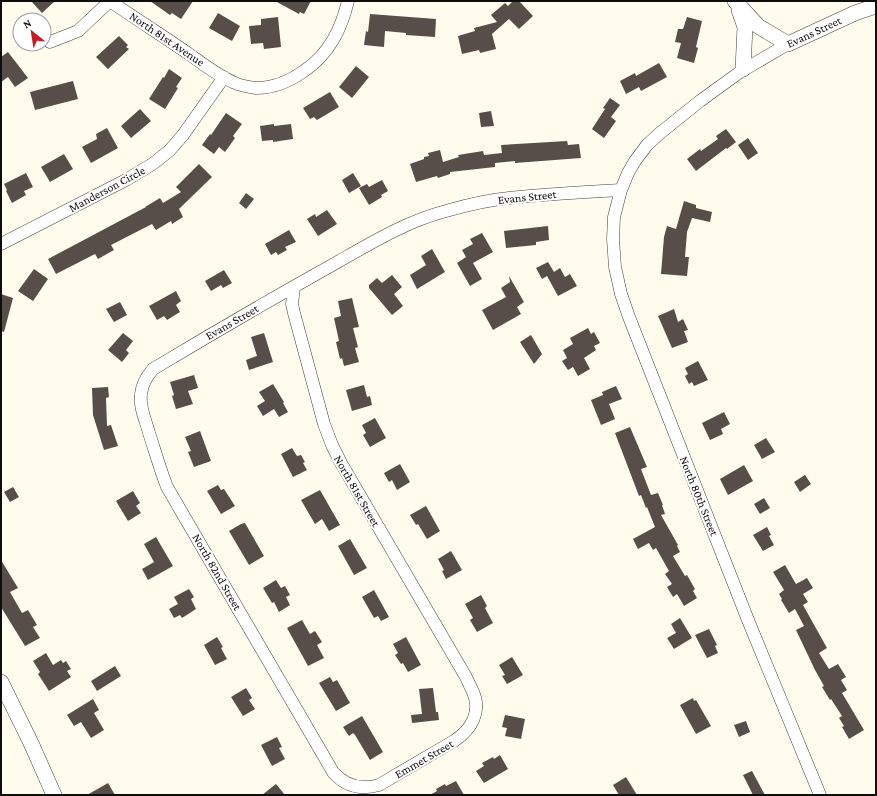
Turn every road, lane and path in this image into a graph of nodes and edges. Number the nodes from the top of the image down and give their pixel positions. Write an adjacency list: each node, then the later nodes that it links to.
1 (110, 1): 5 (street); 8 (street, North 81st Avenue)
2 (348, 1): 8 (street)
3 (736, 2): 6 (street); 7 (street)
4 (876, 6): 6 (street, Evans Street)
5 (52, 41)
6 (788, 44): 7 (street, Evans Street)
7 (743, 70): 9 (street, Evans Street)
8 (224, 77): 10 (street, Manderson Circle)
9 (621, 190): 11 (street, Evans Street); 17 (street, North 80th Street)
10 (1, 244)
11 (294, 287): 12 (street, Evans Street); 13 (street, North 81st Street)
12 (153, 369): 15 (street, North 82nd Street)
13 (466, 677): 15 (street, Emmet Street)
14 (1, 682): 16 (street)
15 (330, 767)
16 (54, 795)
17 (820, 795)

